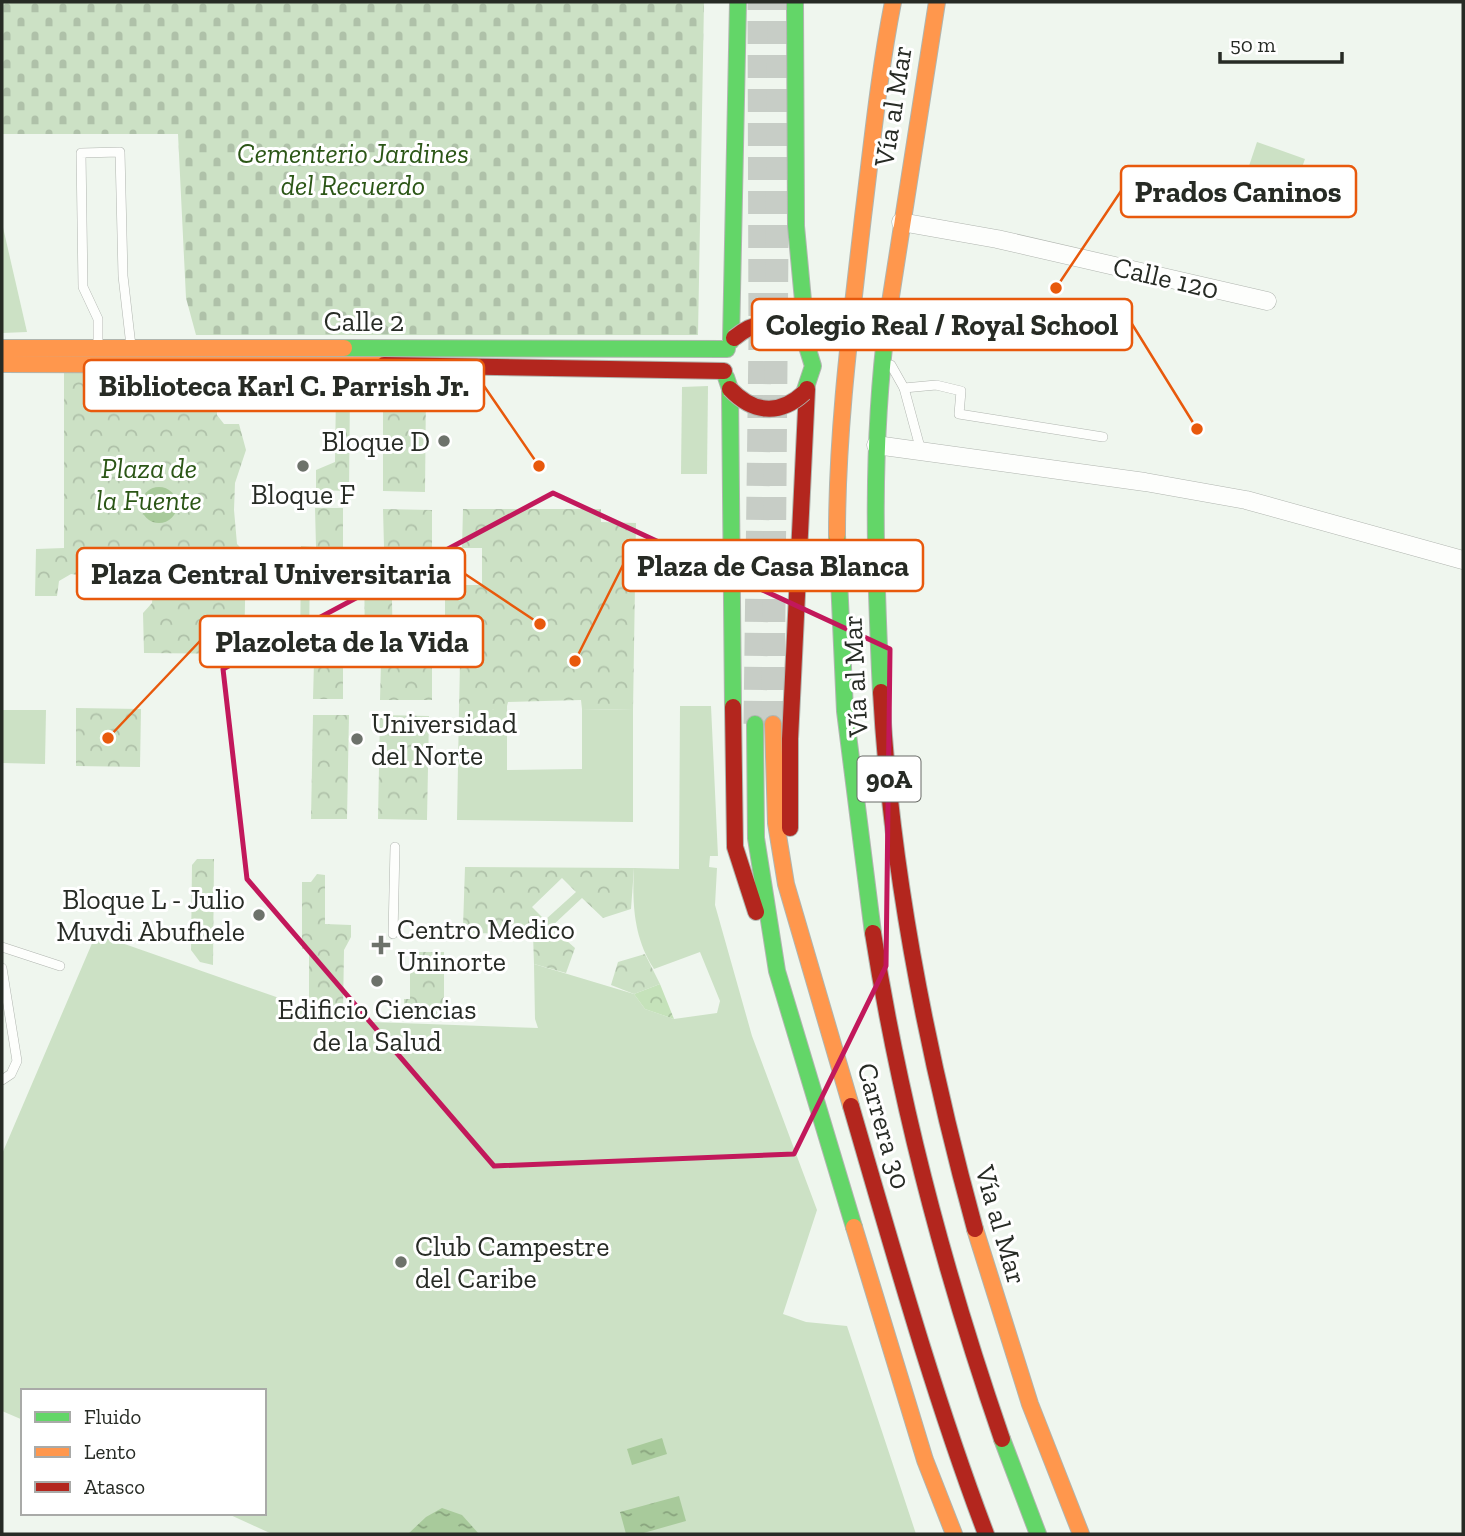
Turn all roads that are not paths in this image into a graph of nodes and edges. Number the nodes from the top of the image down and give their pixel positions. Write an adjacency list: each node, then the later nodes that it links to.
1 (738, 2): 8 (main road)
2 (795, 2): 7 (main road)
3 (893, 2): 36 (main road, Vía al Mar / 90A)
4 (937, 2): 5 (main road, Vía al Mar / 90A)
5 (901, 222): 6 (street, Calle 120); 13 (main road, Vía al Mar / 90A)
6 (1267, 301)
7 (806, 341): 8 (main road, bridge); 19 (main road)
8 (731, 343): 9 (main road, Calle 2); 16 (main road)
9 (530, 347): 12 (main road, Calle 2); 15 (main road)
10 (2, 348): 11 (main road, Calle 2)
11 (98, 348): 12 (main road, Calle 2); 12 (lane)
12 (131, 348)
13 (883, 352): 17 (lane); 21 (main road, Vía al Mar / 90A)
14 (2, 364): 15 (main road, Calle 2)
15 (530, 366): 16 (main road, Calle 2)
16 (724, 371): 18 (main road)
17 (904, 388): 20 (lane); 22 (lane)
18 (730, 389): 19 (main road, bridge); 32 (main road)
19 (806, 391): 29 (main road)
20 (1103, 437)
21 (876, 445): 22 (street); 37 (main road, Vía al Mar / 90A)
22 (922, 452): 23 (street)
23 (1463, 559)
24 (755, 724): 32 (main road, Carrera 30)
25 (773, 724): 29 (main road, Carrera 30)
26 (395, 847): 27 (lane)
27 (393, 934)
28 (2, 947): 30 (lane)
29 (807, 959): 35 (main road, Carrera 30)
30 (60, 966)
31 (2, 968): 33 (lane)
32 (777, 971): 34 (main road, Carrera 30)
33 (2, 1080)
34 (954, 1534)
35 (986, 1534)
36 (1038, 1534)
37 (1081, 1534)

